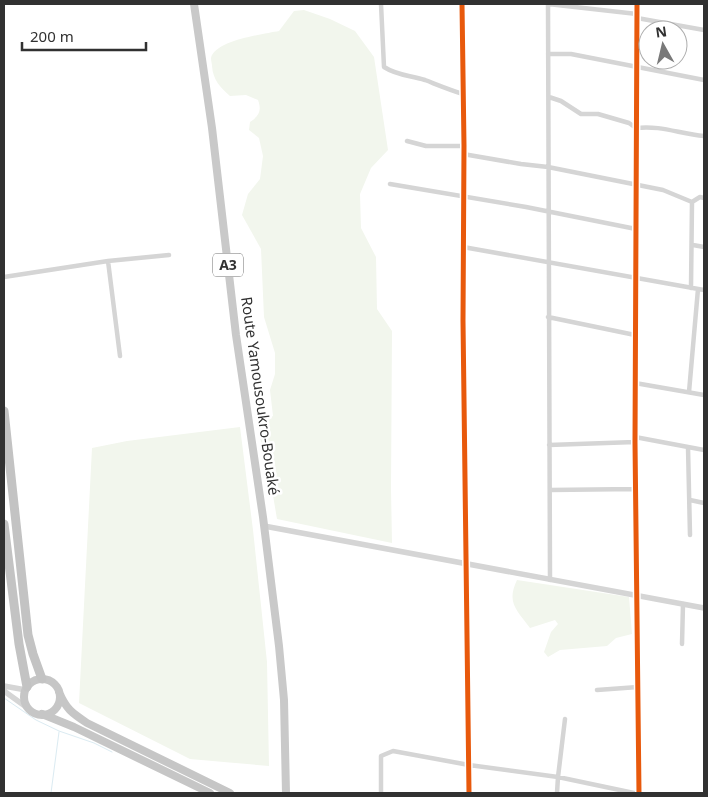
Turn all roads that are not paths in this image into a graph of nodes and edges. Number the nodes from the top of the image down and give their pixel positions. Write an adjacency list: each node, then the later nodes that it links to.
1 (194, 4): 53 (main road, Route Yamousoukro-Bouaké / A3)
2 (381, 4): 11 (street)
3 (462, 4): 11 (street)
4 (548, 4): 6 (street); 8 (street)
5 (637, 4): 6 (street)
6 (637, 16): 7 (street); 9 (street)
7 (704, 30)
8 (548, 54): 9 (street); 12 (street)
9 (636, 68): 10 (street); 13 (street)
10 (704, 80)
11 (463, 94): 16 (street)
12 (549, 97): 13 (street); 18 (street)
13 (636, 128): 14 (street); 20 (street)
14 (704, 136)
15 (407, 141): 16 (street)
16 (464, 146): 17 (street)
17 (464, 154): 18 (street); 21 (street)
18 (548, 167): 20 (street); 24 (street)
19 (390, 184): 21 (street)
20 (636, 185): 23 (street); 25 (street)
21 (463, 197): 24 (street); 27 (street)
22 (704, 198): 23 (street)
23 (692, 202): 26 (street)
24 (548, 212): 25 (street); 31 (street)
25 (636, 229): 33 (street)
26 (693, 245): 28 (street); 34 (street)
27 (463, 247): 31 (street); 55 (street)
28 (704, 247)
29 (169, 255): 30 (street)
30 (108, 261): 32 (street); 39 (street)
31 (548, 263): 33 (street); 37 (street)
32 (4, 277)
33 (635, 278): 34 (street); 38 (street)
34 (692, 288): 35 (street)
35 (698, 289): 36 (street); 41 (street)
36 (704, 290)
37 (548, 317): 38 (street); 45 (street)
38 (635, 335): 40 (street)
39 (120, 356)
40 (635, 383): 41 (street); 44 (street)
41 (689, 392): 42 (street)
42 (704, 395)
43 (4, 412): 61 (highway)
44 (635, 440): 45 (street); 46 (street); 48 (street)
45 (549, 445): 49 (street)
46 (688, 447): 47 (street); 50 (street)
47 (704, 450)
48 (636, 489): 49 (street); 57 (street)
49 (550, 490): 56 (street)
50 (690, 500): 51 (street); 54 (street)
51 (704, 503)
52 (4, 524): 63 (highway)
53 (264, 526): 55 (street); 75 (main road, Route Yamousoukro-Bouaké / A3)
54 (690, 536)
55 (465, 564): 56 (street); 71 (street)
56 (550, 580): 57 (street)
57 (638, 596): 58 (street); 64 (street)
58 (683, 604): 59 (street); 60 (street)
59 (704, 608)
60 (682, 644)
61 (42, 679): 63 (highway); 66 (highway)
62 (4, 686): 63 (street)
63 (26, 688): 68 (highway)
64 (638, 688): 65 (street); 80 (street)
65 (597, 690)
66 (59, 692): 69 (highway); 74 (highway)
67 (5, 694): 68 (street)
68 (29, 709): 69 (highway)
69 (42, 714): 73 (highway)
70 (566, 720): 72 (street)
71 (469, 765): 72 (street); 76 (street); 77 (street)
72 (558, 777): 78 (street); 79 (street)
73 (210, 793)
74 (230, 793)
75 (286, 793)
76 (382, 793)
77 (469, 793)
78 (557, 793)
79 (634, 793)
80 (639, 793)

